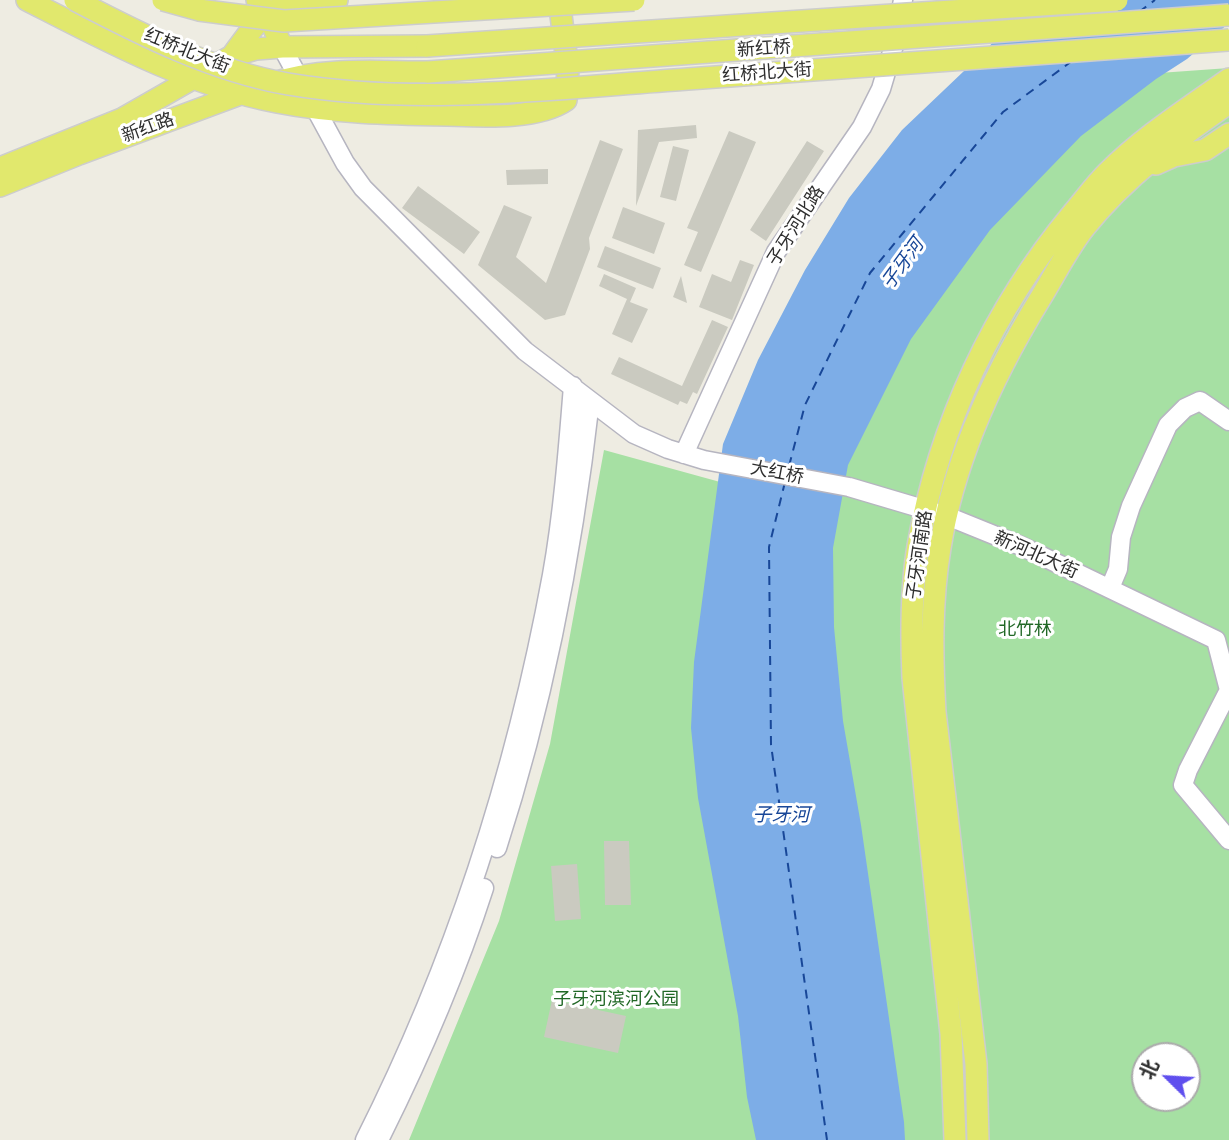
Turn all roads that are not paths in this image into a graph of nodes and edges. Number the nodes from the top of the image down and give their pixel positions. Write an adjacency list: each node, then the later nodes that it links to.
1 (27, 0): 16 (main road)
2 (75, 0): 12 (main road, 红桥北大街, bridge)
3 (163, 0): 7 (main road, bridge)
4 (310, 0): 5 (main road); 10 (main road)
5 (337, 0)
6 (559, 0): 20 (main road)
7 (634, 0)
8 (903, 0): 28 (street, 子牙河北路)
9 (1116, 0): 13 (main road, 新红桥, bridge)
10 (262, 6): 13 (main road); 14 (main road)
11 (1229, 15): 15 (main road, 新红桥, bridge)
12 (1229, 40)
13 (282, 47): 14 (main road, 新红路); 15 (street)
14 (232, 56): 16 (main road, 新红路)
15 (299, 75): 18 (main road, 新红路); 20 (street)
16 (191, 78): 18 (main road); 22 (main road, 新红路)
17 (1229, 79): 30 (main road, 子牙河南路)
18 (241, 93): 20 (main road); 24 (main road, 新红路)
19 (1229, 103): 23 (main road, 子牙河南路)
20 (316, 109): 25 (street)
21 (1229, 134): 23 (main road)
22 (0, 168)
23 (1135, 173): 31 (main road, 子牙河南路)
24 (0, 186)
25 (573, 386): 26 (street); 36 (street)
26 (590, 401): 28 (street); 37 (street)
27 (1229, 421): 34 (street)
28 (684, 454): 29 (street, 大红桥)
29 (849, 487): 30 (street, 新河北大街)
30 (925, 509): 31 (street, 新河北大街); 32 (main road, 子牙河南路)
31 (947, 516): 33 (main road, 子牙河南路); 34 (street, 新河北大街)
32 (920, 538): 33 (main road); 38 (main road, 子牙河南路)
33 (941, 542): 39 (main road, 子牙河南路)
34 (1110, 589): 35 (street, 新河北大街)
35 (1229, 840)
36 (365, 1140)
37 (379, 1140)
38 (956, 1140)
39 (978, 1140)

